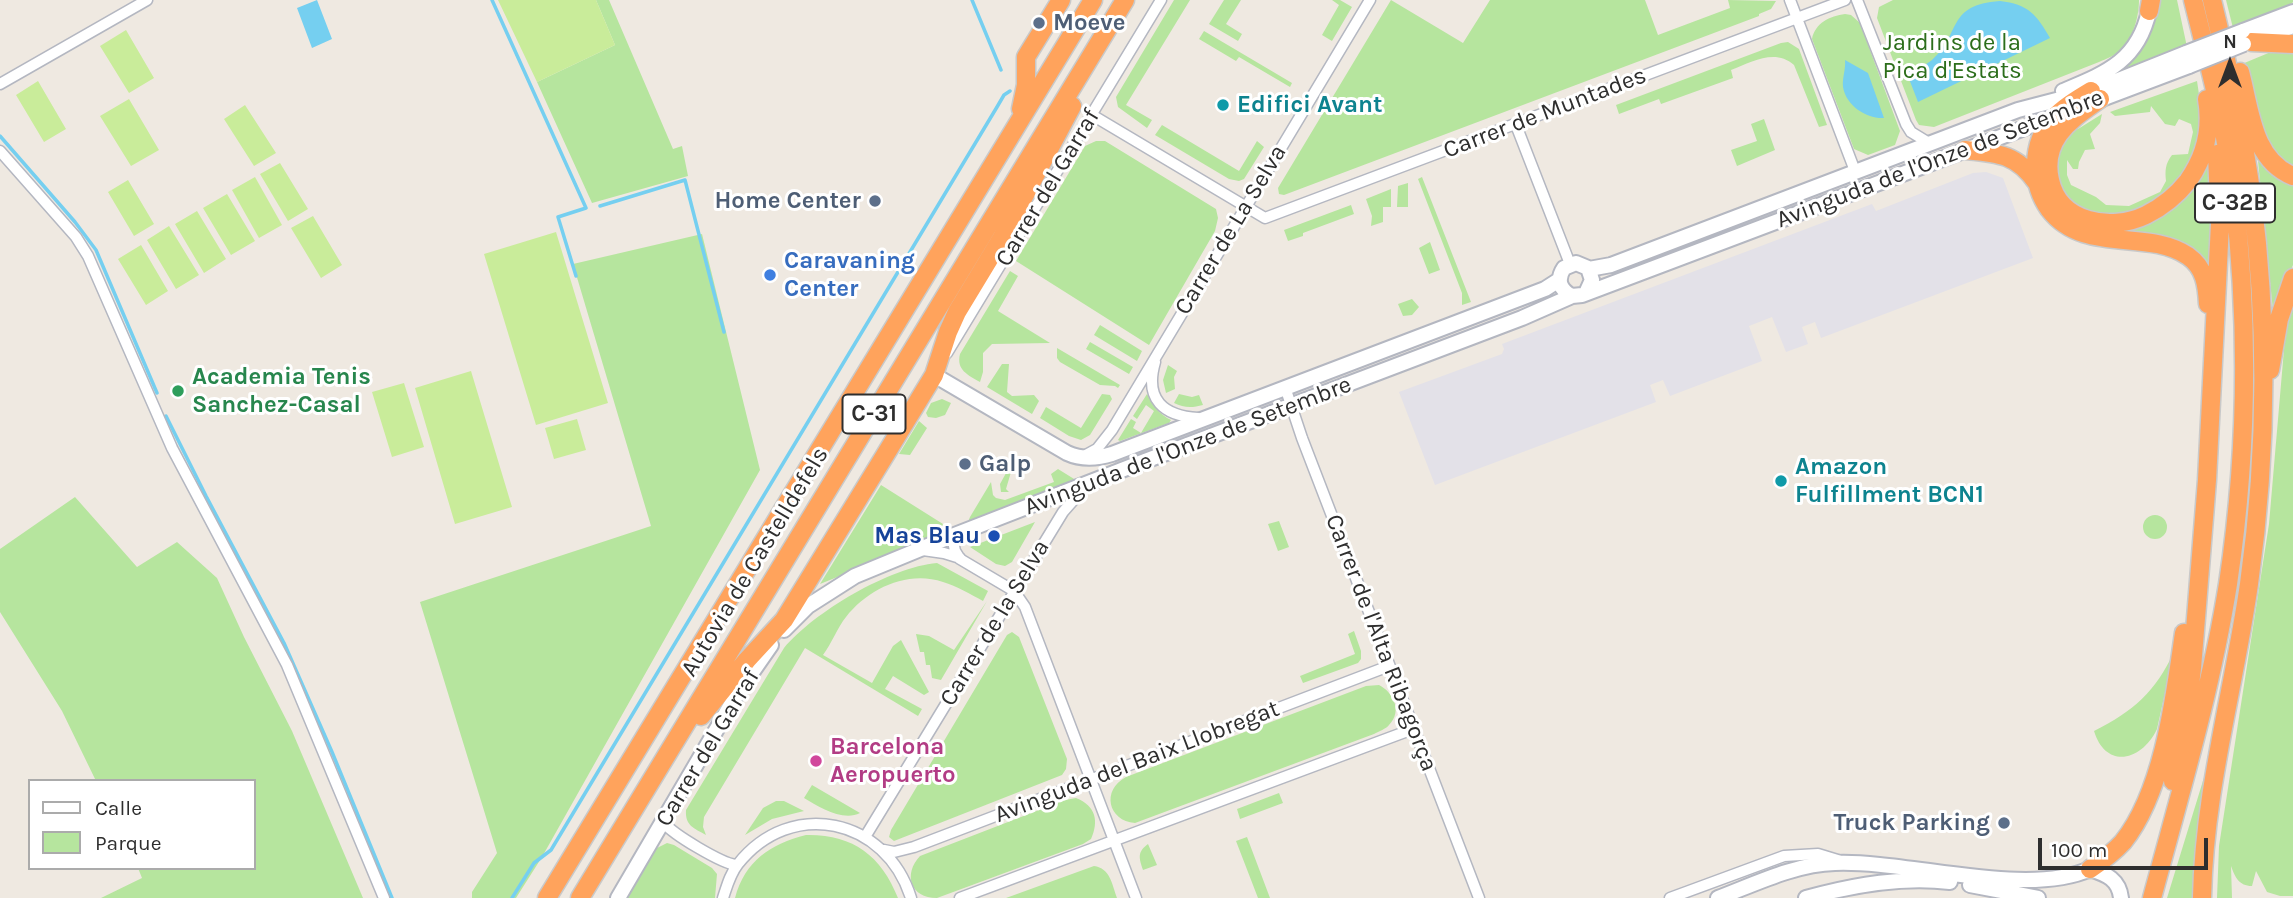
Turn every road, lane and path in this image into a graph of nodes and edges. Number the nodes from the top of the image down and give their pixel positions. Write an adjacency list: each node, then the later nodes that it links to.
1 (147, 0): 21 (street)
2 (1061, 0): 28 (highway)
3 (1093, 0): 28 (highway, Autovia de Castelldefels / C-31)
4 (1125, 0): 20 (highway, Autovia de Castelldefels / C-31)
5 (1161, 0): 25 (street, Carrer del Garraf)
6 (1370, 0): 36 (street, Carrer de La Selva)
7 (1790, 0): 16 (street)
8 (1845, 0): 16 (street, Carrer de Muntades)
9 (1857, 0): 29 (street)
10 (2183, 0): 23 (highway)
11 (2193, 0): 70 (highway, C-32B)
12 (2212, 0): 48 (highway, C-32B)
13 (2221, 0): 33 (highway)
14 (2149, 4): 24 (main road)
15 (2293, 12): 18 (main road, Avinguda de l'Onze de Setembre)
16 (1797, 18): 27 (street, Carrer de Muntades); 32 (street)
17 (2293, 26): 18 (main road, Avinguda de l'Onze de Setembre)
18 (2246, 39): 19 (highway); 22 (main road, Avinguda de l'Onze de Setembre, bridge)
19 (2293, 44)
20 (1097, 49): 45 (highway); 61 (highway, Autovia de Castelldefels / C-31)
21 (0, 84)
22 (2096, 95): 23 (highway); 24 (main road, Avinguda de l'Onze de Setembre); 26 (highway)
23 (2206, 96): 43 (highway)
24 (2018, 110): 29 (main road, Avinguda de l'Onze de Setembre)
25 (1092, 115): 36 (street); 45 (street, Carrer del Garraf)
26 (2053, 117): 30 (main road, Avinguda de l'Onze de Setembre); 35 (highway)
27 (1516, 125): 36 (street, Carrer de Muntades); 37 (street)
28 (1016, 127): 72 (highway, Autovia de Castelldefels / C-31)
29 (1929, 143): 32 (main road, Avinguda de l'Onze de Setembre)
30 (1965, 150): 34 (main road, Avinguda de l'Onze de Setembre); 35 (highway)
31 (0, 151): 71 (street)
32 (1854, 169): 34 (main road); 38 (main road, Avinguda de l'Onze de Setembre)
33 (2293, 176)
34 (1876, 183): 41 (main road, Avinguda de l'Onze de Setembre)
35 (2037, 184): 43 (highway)
36 (1247, 208): 44 (street, Carrer de La Selva)
37 (1570, 264): 38 (main road); 40 (main road)
38 (1589, 269): 41 (main road)
39 (2293, 278): 48 (highway)
40 (1559, 280): 42 (main road); 46 (main road, Avinguda de l'Onze de Setembre)
41 (1587, 292): 42 (main road)
42 (1572, 296): 47 (main road, Avinguda de l'Onze de Setembre)
43 (2213, 349): 53 (highway)
44 (1157, 353): 49 (street, Carrer de La Selva); 50 (street, Carrer de La Selva)
45 (934, 374): 50 (main road); 58 (highway)
46 (1285, 387): 47 (street, Carrer de l'Alta Ribagorça); 49 (main road, Avinguda de l'Onze de Setembre)
47 (1290, 406): 51 (main road, Avinguda de l'Onze de Setembre); 59 (street, Carrer de l'Alta Ribagorça)
48 (2263, 411): 85 (highway, C-32B)
49 (1202, 419): 50 (main road, Avinguda de l'Onze de Setembre)
50 (1085, 458)
51 (1086, 486): 52 (main road, Avinguda de l'Onze de Setembre); 56 (street, Carrer de la Selva)
52 (952, 536): 54 (main road, Avinguda de l'Onze de Setembre); 55 (street)
53 (2201, 544): 69 (highway); 70 (highway)
54 (919, 550): 55 (street); 57 (main road, Avinguda de l'Onze de Setembre)
55 (960, 559): 56 (street)
56 (1014, 591): 62 (street); 64 (street, Carrer de la Selva)
57 (808, 606): 58 (highway); 63 (main road, Carrer del Garraf)
58 (784, 620): 61 (highway)
59 (1389, 666): 60 (street, Carrer de l'Alta Ribagorça); 62 (street, Avinguda del Baix Llobregat)
60 (1413, 729): 65 (street); 79 (street, Carrer de l'Alta Ribagorça)
61 (651, 779): 73 (highway, Autovia de Castelldefels / C-31)
62 (1090, 780): 65 (street); 66 (street, Avinguda del Baix Llobregat)
63 (664, 823): 68 (street); 74 (main road, Carrer del Garraf)
64 (865, 837): 66 (street); 68 (street)
65 (1115, 841): 77 (street); 78 (street)
66 (884, 850): 76 (street)
67 (1844, 863): 69 (main road); 80 (street); 81 (main road)
68 (736, 865): 75 (street)
69 (2090, 869): 84 (main road)
70 (2152, 895)
71 (384, 898)
72 (547, 898)
73 (580, 898)
74 (618, 898)
75 (723, 898)
76 (911, 898)
77 (960, 898)
78 (1136, 898)
79 (1479, 898)
80 (1670, 898)
81 (1717, 898)
82 (1806, 898): 83 (main road)
83 (2038, 898)
84 (2121, 898)
85 (2202, 898)

